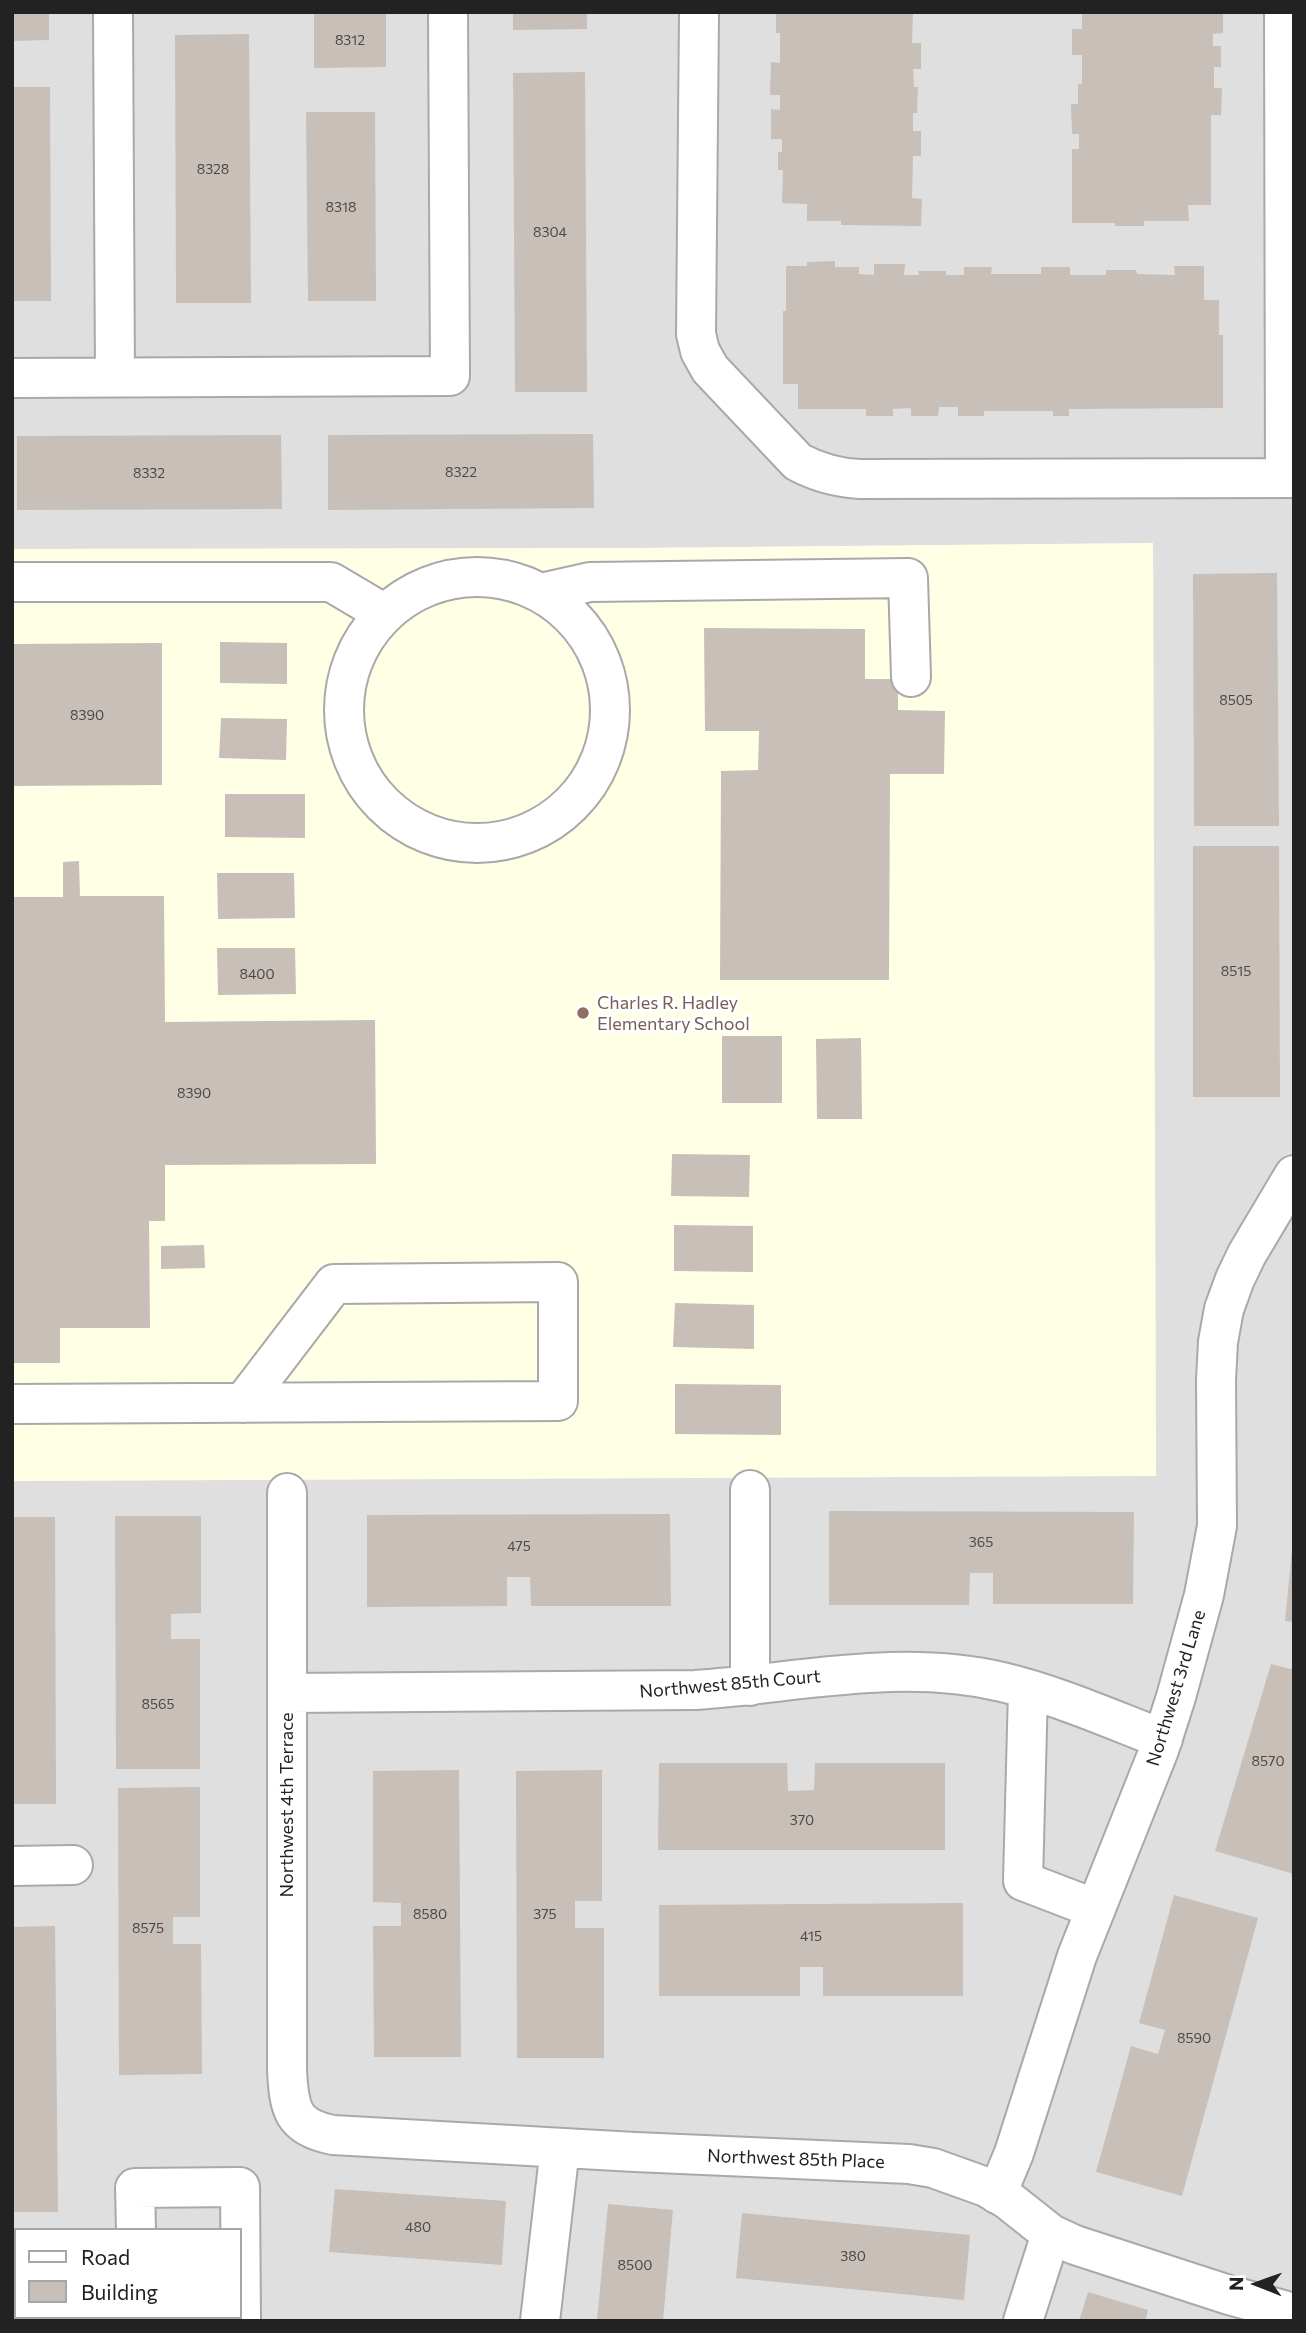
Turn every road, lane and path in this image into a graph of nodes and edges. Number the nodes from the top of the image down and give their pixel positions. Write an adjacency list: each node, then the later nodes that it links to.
1 (113, 12): 5 (street)
2 (448, 12): 5 (street)
3 (699, 12): 7 (street)
4 (1284, 12): 7 (street)
5 (114, 377): 6 (street)
6 (12, 378)
7 (1289, 478)
8 (12, 582): 10 (street)
9 (541, 593): 10 (street); 10 (street); 11 (street)
10 (385, 614)
11 (911, 677)
12 (1294, 1175): 20 (street, Northwest 3rd Lane)
13 (243, 1403): 13 (street); 14 (street)
14 (12, 1404)
15 (750, 1490): 17 (street)
16 (287, 1493): 19 (street, Northwest 4th Terrace)
17 (750, 1686): 18 (street, Northwest 85th Court); 19 (street, Northwest 85th Court)
18 (1028, 1689): 20 (street, Northwest 85th Court); 23 (street)
19 (287, 1693): 24 (street, Northwest 4th Terrace)
20 (1163, 1739): 23 (street, Northwest 3rd Lane)
21 (73, 1865): 22 (street)
22 (12, 1866)
23 (1096, 1909): 26 (street, Northwest 3rd Lane)
24 (296, 2116): 25 (street, Northwest 85th Place)
25 (560, 2148): 26 (street, Northwest 85th Place); 31 (street)
26 (997, 2194): 29 (street, Northwest 85th Place)
27 (136, 2228): 28 (street)
28 (241, 2228)
29 (1051, 2234): 30 (street, Northwest 85th Place); 32 (street)
30 (1287, 2302)
31 (540, 2321)
32 (1023, 2321)

